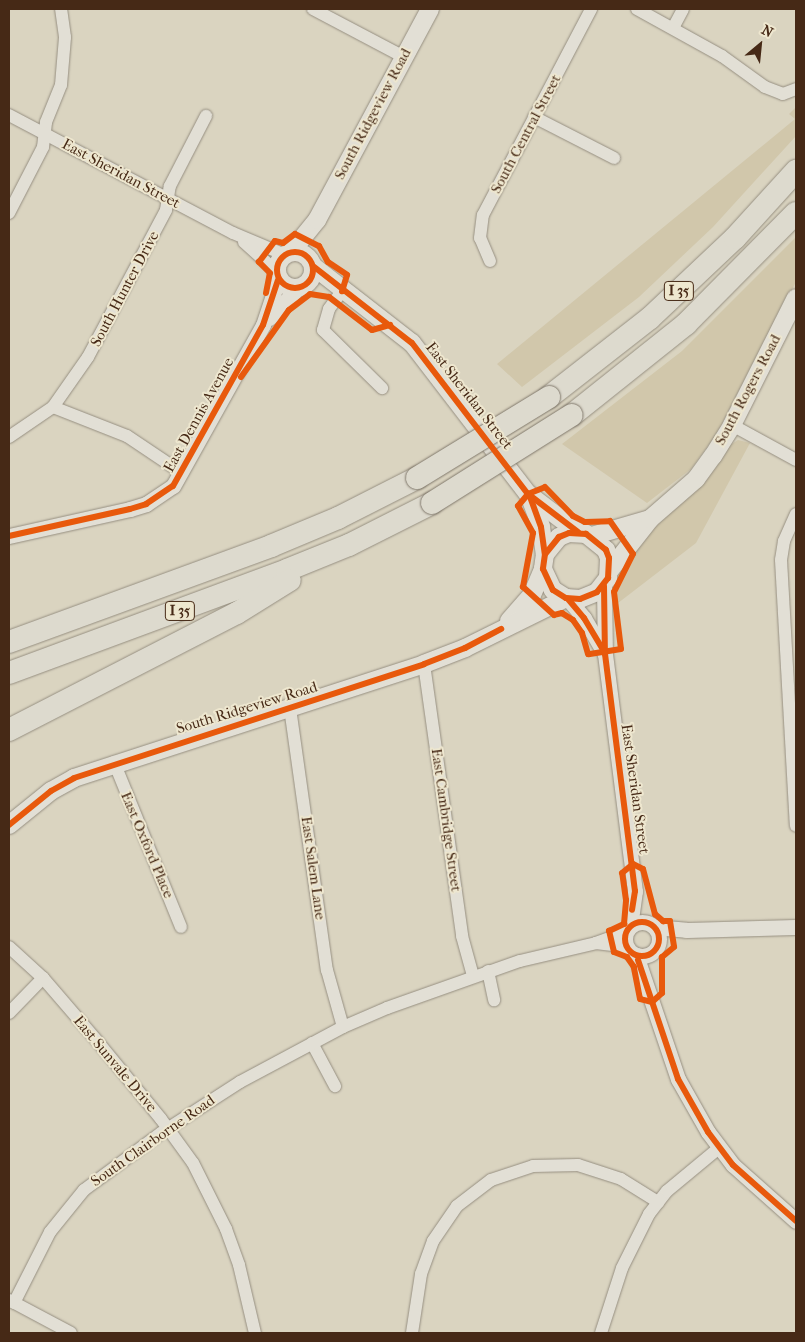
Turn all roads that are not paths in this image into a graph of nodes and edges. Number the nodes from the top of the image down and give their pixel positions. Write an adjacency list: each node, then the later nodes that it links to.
1 (61, 9): 13 (street)
2 (313, 9): 8 (street)
3 (430, 9): 8 (main road, South Ridgeview Road)
4 (591, 9): 12 (street, South Central Street)
5 (637, 9): 7 (street)
6 (684, 9): 7 (street)
7 (673, 28): 9 (street)
8 (404, 57): 19 (main road, South Ridgeview Road)
9 (796, 89)
10 (9, 115): 13 (street, East Sheridan Street)
11 (206, 116): 16 (street, South Hunter Drive)
12 (534, 117): 14 (street); 23 (street, South Central Street)
13 (45, 134): 16 (street, East Sheridan Street); 17 (street)
14 (614, 158)
15 (796, 171): 44 (highway, I 35, bridge)
16 (168, 199): 20 (street, East Sheridan Street); 30 (street, South Hunter Drive)
17 (9, 212)
18 (796, 213): 40 (highway, I 35, bridge)
19 (317, 220): 21 (main road, South Ridgeview Road); 22 (main road, South Ridgeview Road)
20 (233, 233): 21 (street, East Sheridan Street); 24 (street, East Sheridan Street)
21 (288, 253): 22 (main road); 24 (main road)
22 (311, 262): 25 (main road); 26 (main road, East Sheridan Street)
23 (490, 262)
24 (277, 276): 25 (main road); 28 (street, East Dennis Avenue)
25 (301, 288): 26 (main road, East Sheridan Street); 28 (street, East Dennis Avenue)
26 (342, 291): 29 (street); 35 (main road, East Sheridan Street)
27 (796, 298): 31 (main road, South Rogers Road)
28 (263, 325): 34 (street, East Dennis Avenue)
29 (382, 388)
30 (53, 407): 32 (street, South Hunter Drive); 34 (street)
31 (732, 425): 33 (street); 37 (main road, South Rogers Road)
32 (9, 437)
33 (796, 460)
34 (182, 473): 39 (street, East Dennis Avenue)
35 (528, 494): 38 (main road, East Sheridan Street); 41 (main road, East Sheridan Street)
36 (796, 514): 55 (street)
37 (650, 519): 38 (main road); 42 (main road)
38 (585, 534): 41 (main road); 42 (main road)
39 (9, 536)
40 (349, 545): 50 (highway, I 35); 52 (highway)
41 (544, 562): 43 (main road); 46 (main road, South Ridgeview Road)
42 (607, 578): 43 (main road); 48 (street, East Sheridan Street)
43 (567, 598): 46 (main road, South Ridgeview Road); 48 (street, East Sheridan Street)
44 (103, 607): 45 (highway); 47 (highway, I 35)
45 (9, 626)
46 (501, 629): 49 (main road, South Ridgeview Road)
47 (9, 642)
48 (605, 654): 56 (street, East Sheridan Street)
49 (424, 664): 51 (main road, South Ridgeview Road); 67 (street, East Cambridge Street)
50 (9, 673)
51 (290, 708): 53 (main road, South Ridgeview Road); 72 (street, East Salem Lane)
52 (9, 730)
53 (114, 762): 54 (main road, South Ridgeview Road); 58 (street, East Oxford Place)
54 (9, 825)
55 (796, 826)
56 (635, 891): 57 (street, East Sheridan Street); 60 (street, East Sheridan Street)
57 (651, 925): 60 (street); 61 (street); 64 (street, East Sheridan Street)
58 (181, 927)
59 (796, 927): 61 (street)
60 (628, 930): 62 (street, South Clairborne Road); 65 (street, East Sheridan Street)
61 (686, 930): 64 (street)
62 (596, 943): 65 (street, South Clairborne Road); 66 (street, South Clairborne Road)
63 (9, 947): 68 (street, East Sunvale Drive)
64 (656, 949): 65 (street); 69 (street)
65 (631, 951): 69 (street)
66 (488, 971): 67 (street, South Clairborne Road); 70 (street)
67 (473, 976): 72 (street, South Clairborne Road)
68 (43, 978): 71 (street); 75 (street, East Sunvale Drive)
69 (648, 984): 76 (street)
70 (494, 1000)
71 (9, 1013)
72 (343, 1027): 73 (street, South Clairborne Road)
73 (312, 1043): 74 (street); 75 (street, South Clairborne Road)
74 (335, 1086)
75 (168, 1128): 79 (street, South Clairborne Road); 81 (street, East Sunvale Drive)
76 (719, 1148): 77 (street); 78 (street)
77 (658, 1202): 82 (street); 83 (street)
78 (796, 1221)
79 (11, 1301): 80 (street)
80 (71, 1333)
81 (254, 1333)
82 (412, 1333)
83 (600, 1333)

